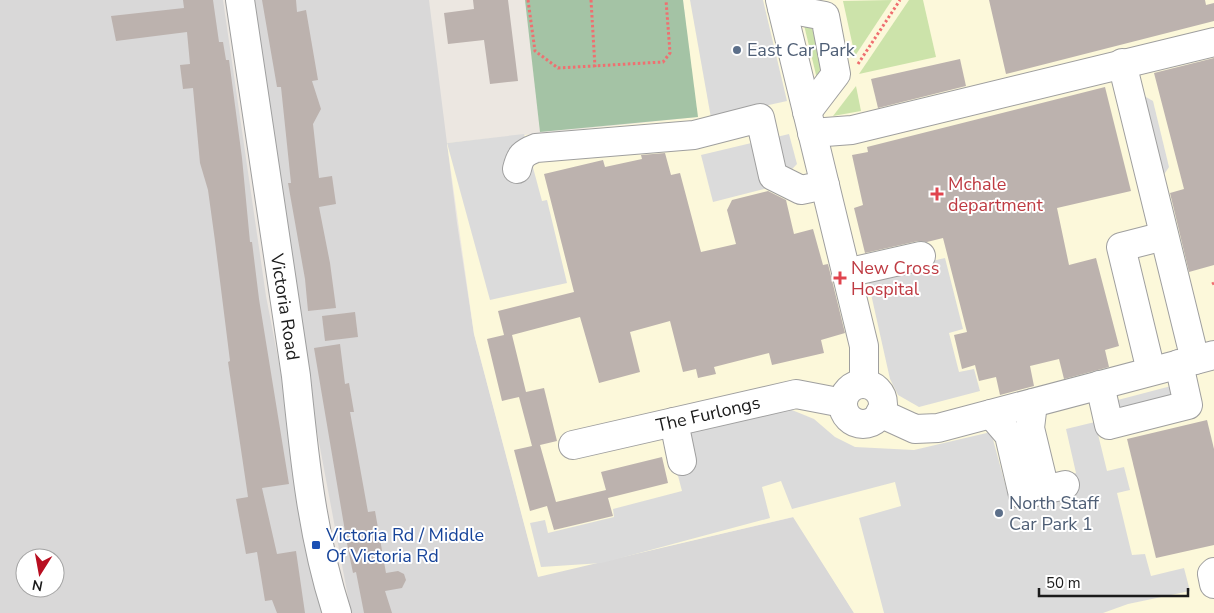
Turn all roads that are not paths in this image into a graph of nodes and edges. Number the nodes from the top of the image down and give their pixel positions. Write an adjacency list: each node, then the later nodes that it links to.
1 (240, 0): 23 (street, Victoria Road)
2 (781, 4): 5 (street); 5 (street)
3 (1214, 42): 4 (street)
4 (1122, 63): 5 (street); 8 (street)
5 (809, 123): 7 (street)
6 (517, 169): 7 (street)
7 (824, 185): 10 (street)
8 (1164, 236): 11 (street); 12 (street)
9 (921, 256): 10 (street)
10 (846, 273): 14 (street)
11 (1196, 359): 12 (street); 13 (street)
12 (1151, 371): 13 (street)
13 (1100, 385): 15 (street)
14 (880, 396): 16 (street); 16 (street); 17 (street)
15 (1033, 403): 17 (street); 17 (street)
16 (843, 404): 18 (street, The Furlongs)
17 (990, 414)
18 (674, 422): 19 (street, The Furlongs); 20 (street)
19 (573, 445)
20 (682, 461)
21 (1214, 572): 22 (street)
22 (1214, 584)
23 (337, 613)

